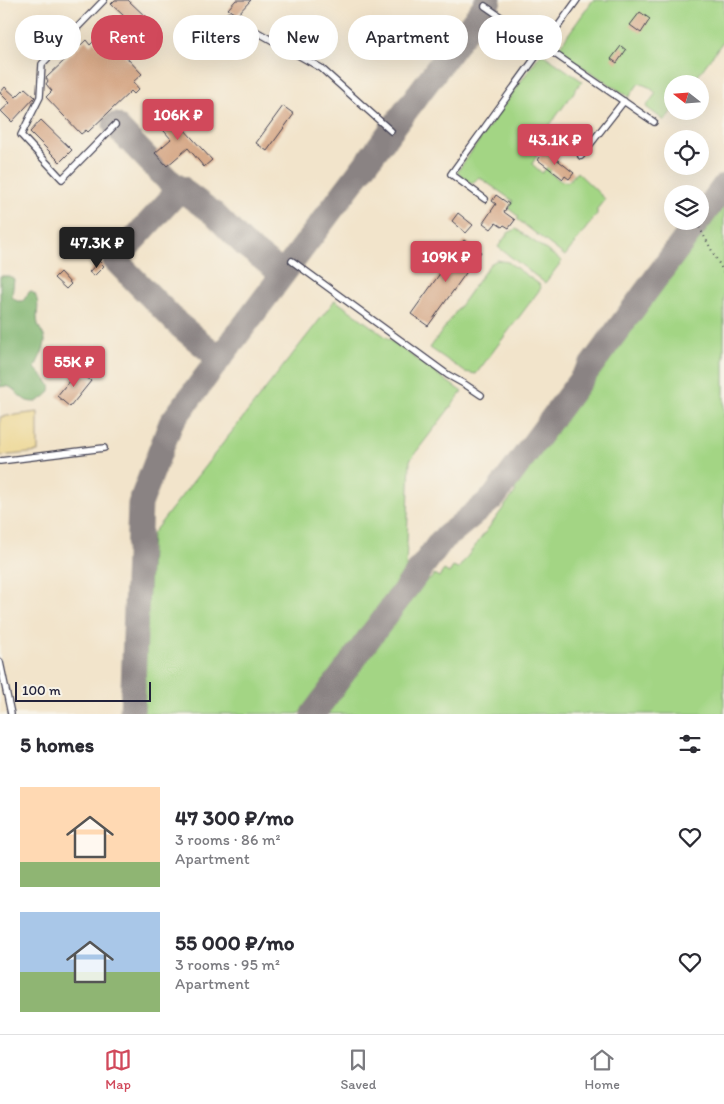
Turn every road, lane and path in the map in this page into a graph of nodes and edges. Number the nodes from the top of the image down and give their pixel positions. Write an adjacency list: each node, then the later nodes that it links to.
1 (104, 0): 11 (lane)
2 (577, 0): 5 (lane)
3 (485, 6): 4 (lane)
4 (498, 15)
5 (562, 20)
6 (259, 33): 12 (lane)
7 (562, 59): 9 (lane)
8 (533, 60): 14 (lane)
9 (624, 101): 10 (lane); 13 (lane)
10 (654, 122)
11 (116, 125)
12 (391, 130)
13 (581, 156)
14 (485, 199)
15 (701, 230): 17 (path)
16 (292, 261): 18 (lane)
17 (724, 273)
18 (481, 395)
19 (104, 448): 20 (lane)
20 (0, 461)
21 (0, 662): 22 (lane)
22 (11, 714)

